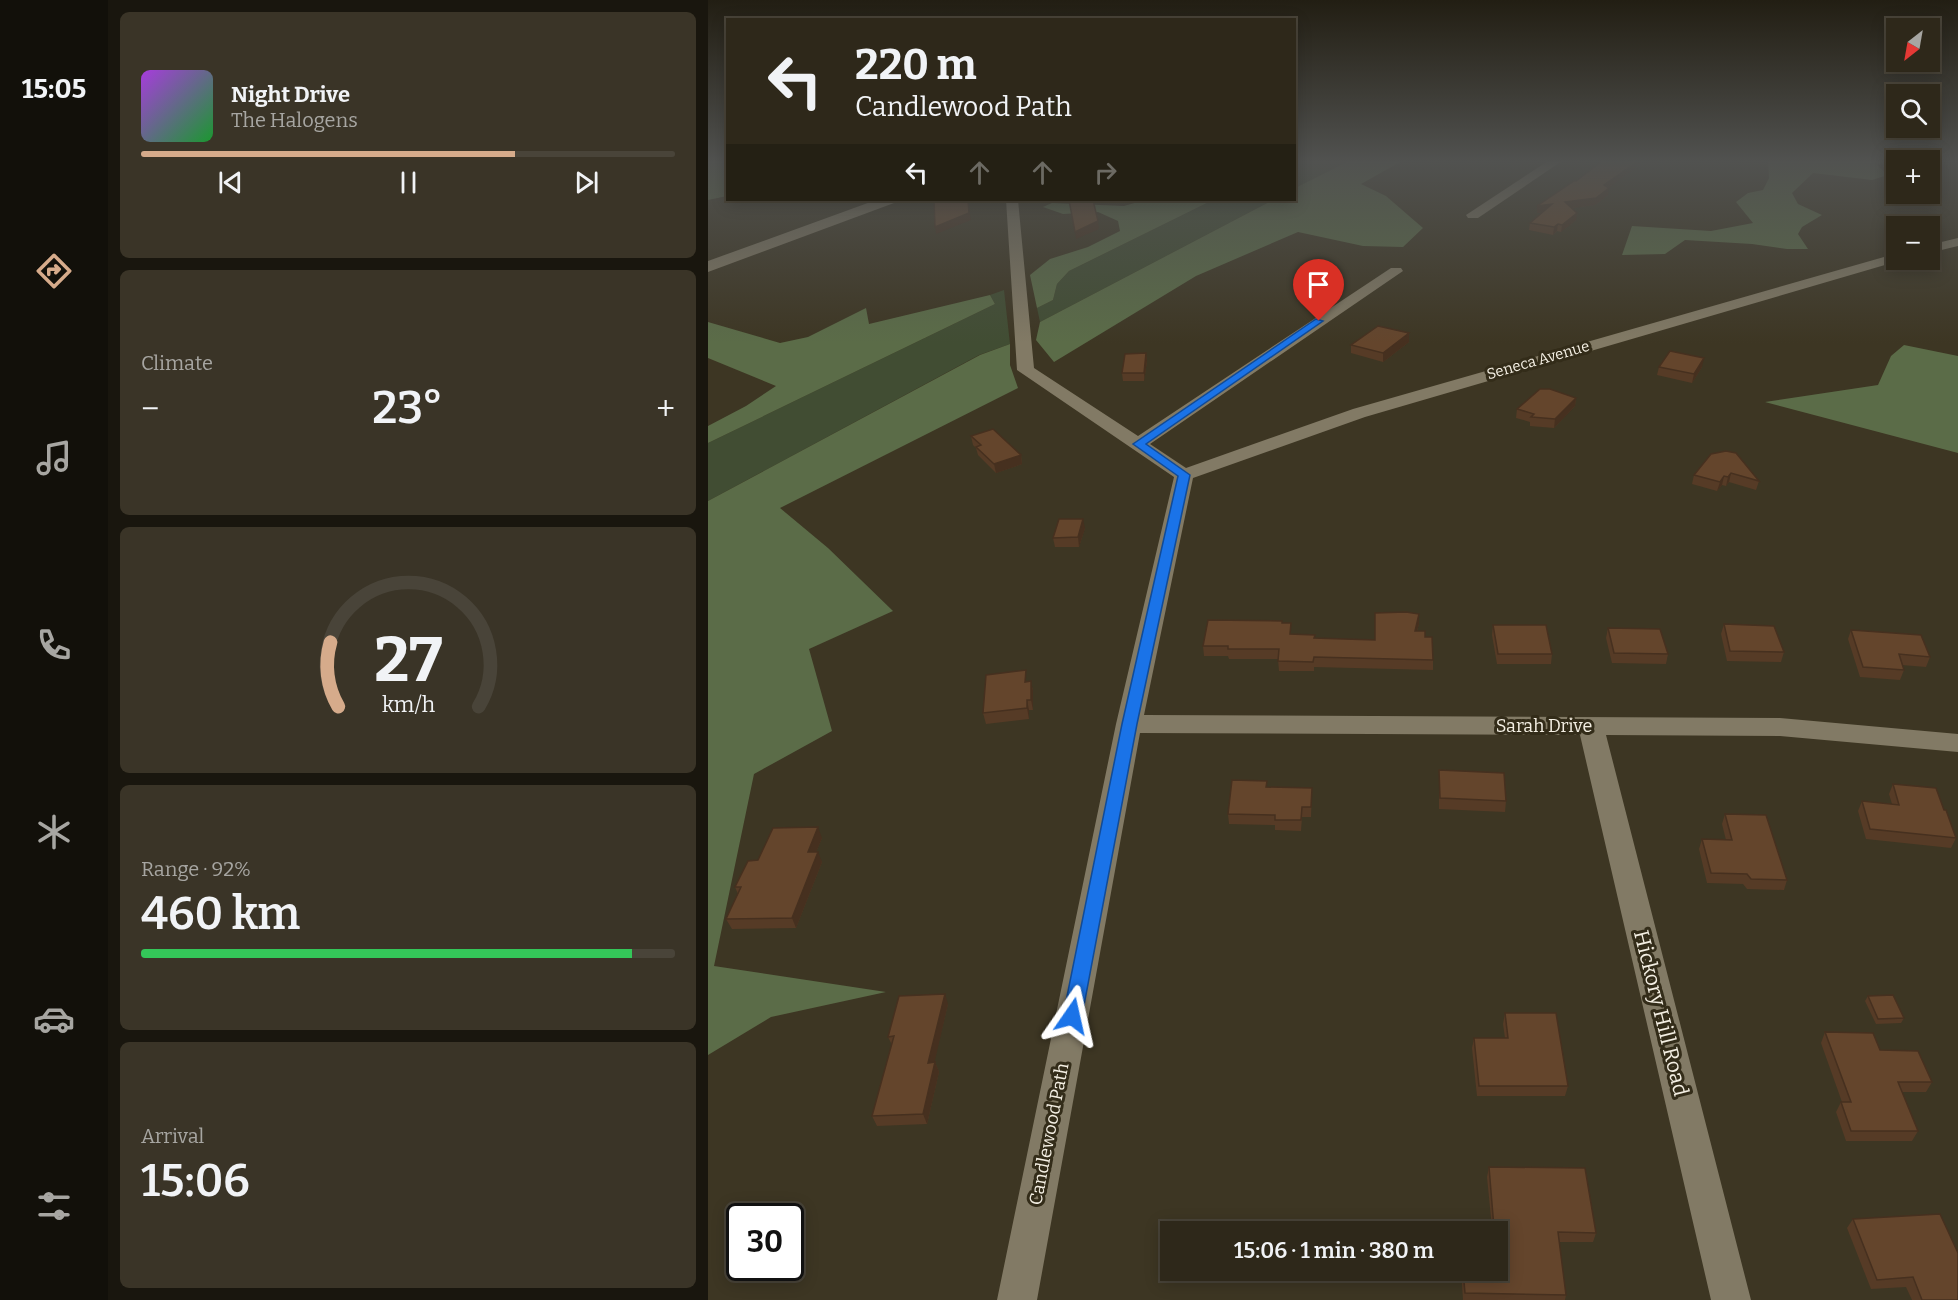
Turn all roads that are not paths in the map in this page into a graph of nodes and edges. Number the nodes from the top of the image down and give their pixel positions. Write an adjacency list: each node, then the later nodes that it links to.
1 (830, 222): 6 (street)
2 (1014, 222): 8 (street)
3 (1958, 242): 4 (street)
4 (1940, 246)
5 (1886, 261): 9 (street, Seneca Avenue)
6 (708, 267)
7 (1396, 271): 8 (street)
8 (1138, 444): 9 (street)
9 (1184, 475): 10 (street, Candlewood Path)
10 (1129, 724): 11 (street, Sarah Drive); 13 (street, Candlewood Path)
11 (1591, 726): 12 (street, Sarah Drive); 14 (street, Hickory Hill Road)
12 (1958, 743)
13 (1017, 1300)
14 (1731, 1300)

